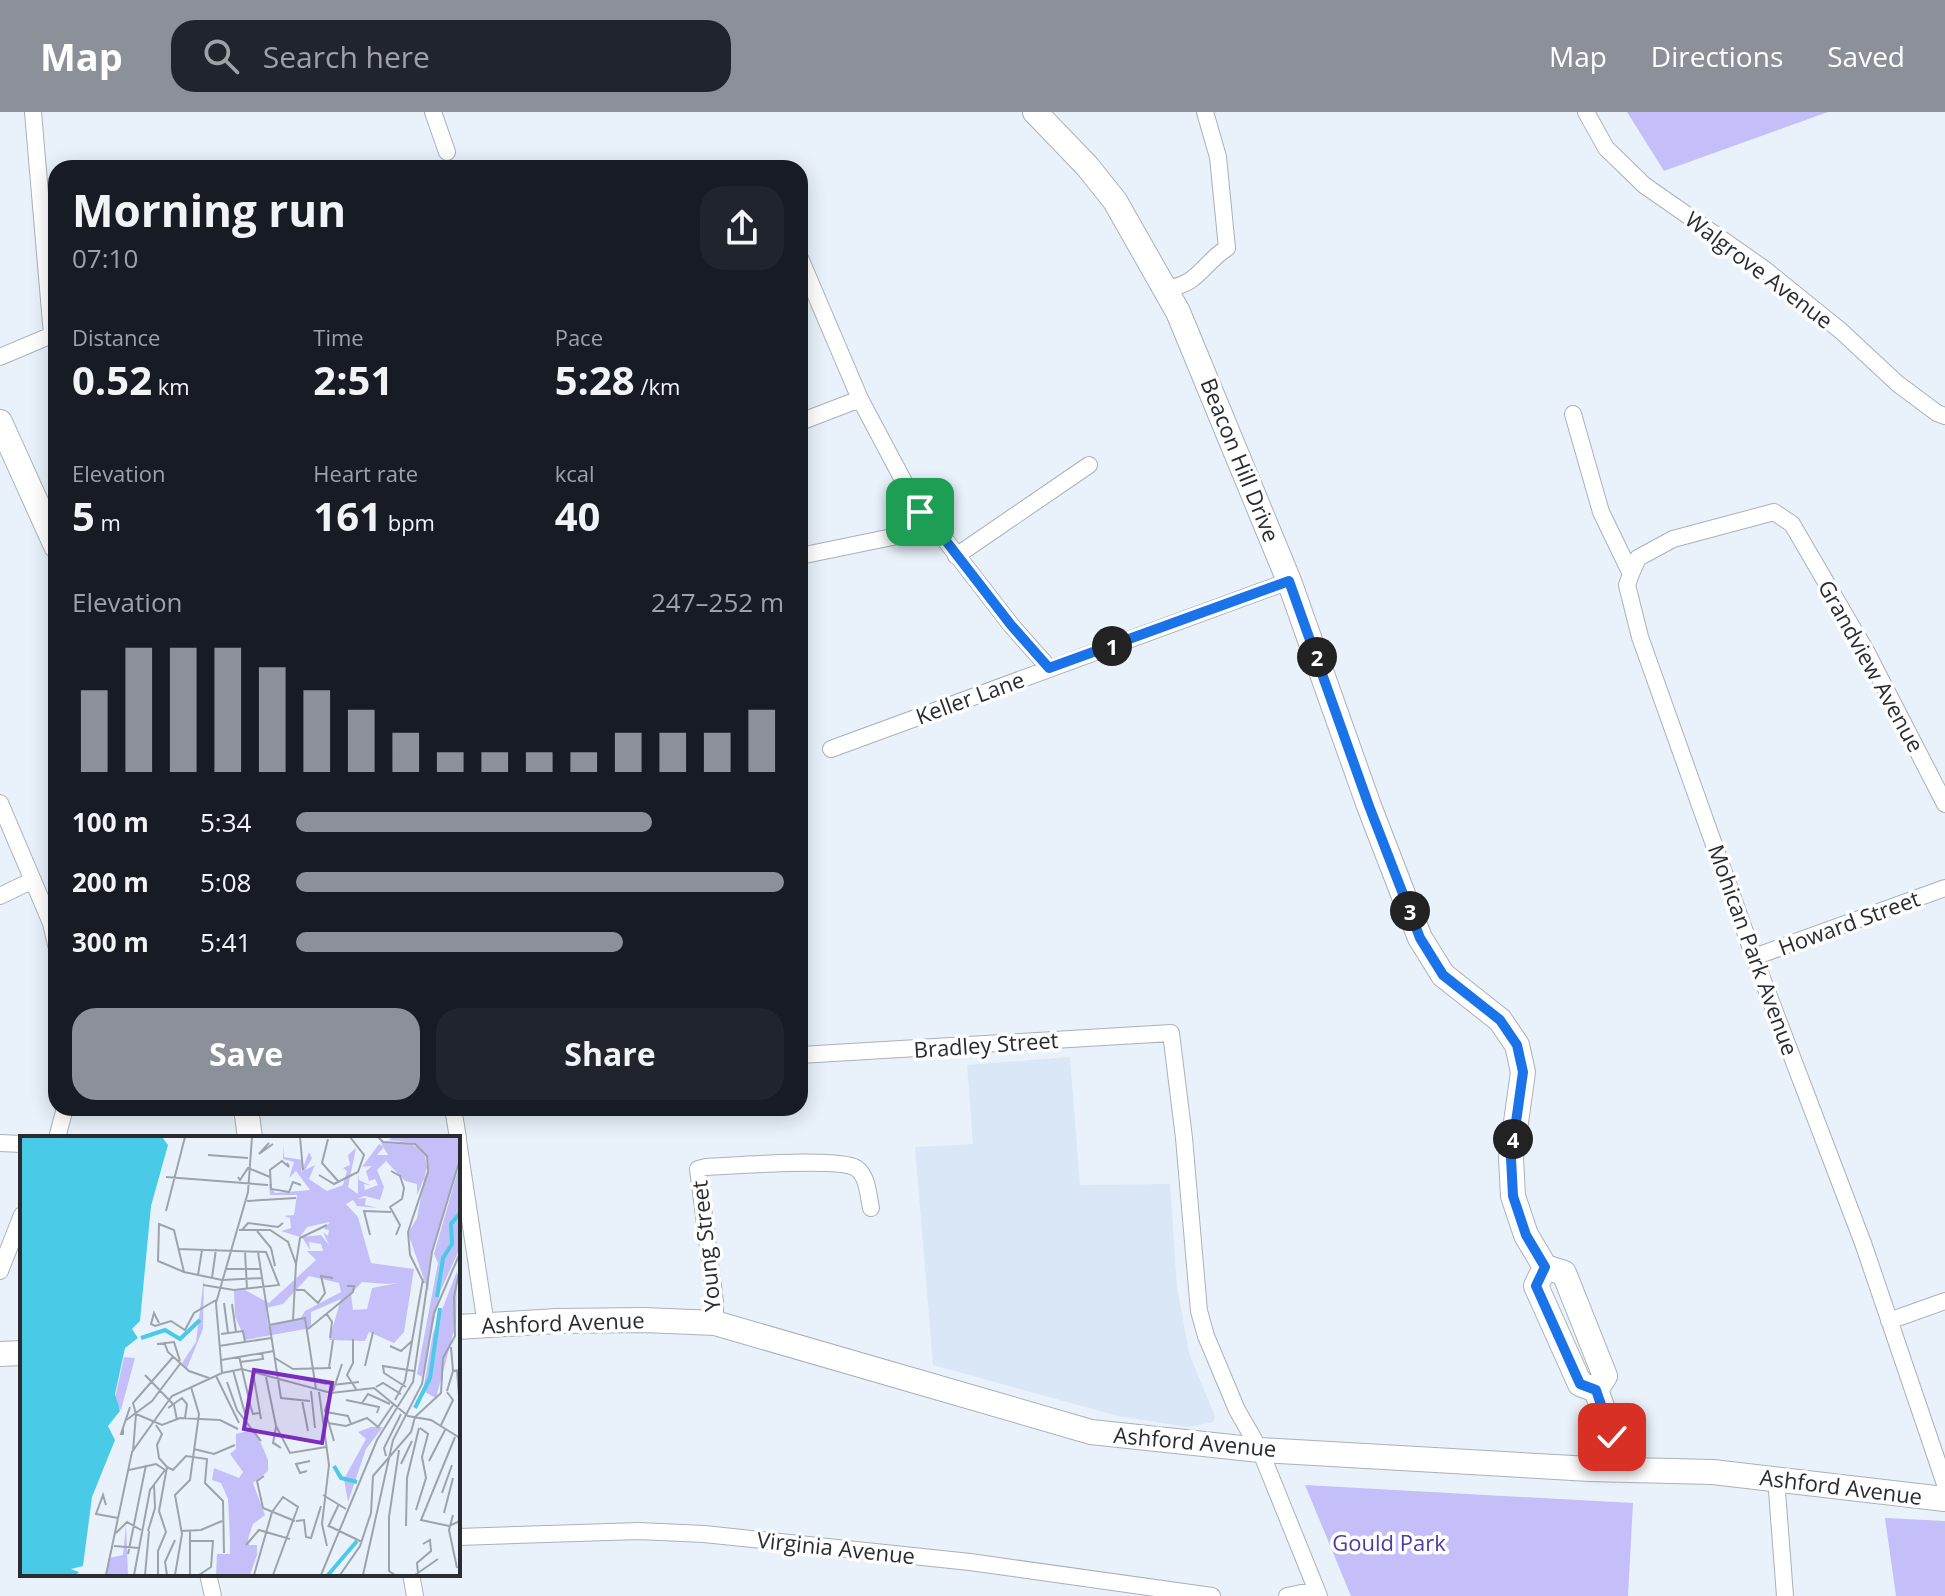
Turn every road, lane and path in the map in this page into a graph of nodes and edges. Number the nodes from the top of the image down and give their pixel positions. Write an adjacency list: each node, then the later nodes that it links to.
1 (33, 112): 8 (street)
2 (433, 112): 6 (street)
3 (1035, 112): 9 (street, Beacon Hill Drive)
4 (1205, 112): 9 (street)
5 (1586, 112): 15 (street, Walgrove Avenue)
6 (447, 152)
7 (808, 277): 12 (street)
8 (48, 288)
9 (1165, 288): 23 (street, Beacon Hill Drive)
10 (48, 337): 11 (street)
11 (0, 357)
12 (860, 399): 14 (street); 19 (street)
13 (1573, 414): 22 (street, Mohican Park Avenue)
14 (808, 419)
15 (1942, 419)
16 (0, 422): 18 (street)
17 (1089, 465): 21 (street)
18 (48, 528)
19 (936, 528): 20 (street); 21 (street)
20 (808, 554)
21 (956, 556): 24 (street)
22 (1631, 574): 27 (street, Grandview Avenue); 32 (street, Mohican Park Avenue)
23 (1289, 581): 24 (street, Keller Lane); 54 (street, Beacon Hill Drive)
24 (1049, 668): 25 (street, Keller Lane)
25 (831, 749)
26 (0, 803): 28 (street)
27 (1945, 804)
28 (33, 880): 30 (street); 31 (street)
29 (1945, 888): 32 (street, Howard Street)
30 (0, 896)
31 (48, 916)
32 (1754, 957): 47 (street, Mohican Park Avenue)
33 (808, 1055): 53 (street, Bradley Street)
34 (63, 1116): 37 (street)
35 (247, 1116): 38 (street)
36 (454, 1116): 39 (street)
37 (58, 1136)
38 (250, 1136)
39 (457, 1136)
40 (0, 1143): 41 (street)
41 (20, 1144)
42 (460, 1153): 49 (street)
43 (871, 1208): 48 (street, Young Street)
44 (20, 1220): 45 (street)
45 (0, 1271)
46 (1945, 1301): 47 (street)
47 (1889, 1321): 56 (street, Mohican Park Avenue)
48 (715, 1323): 49 (street, Ashford Avenue); 53 (street, Ashford Avenue)
49 (486, 1325): 50 (street, Ashford Avenue)
50 (460, 1327)
51 (20, 1353): 52 (street)
52 (0, 1354)
53 (1260, 1450): 54 (street, Ashford Avenue); 61 (street)
54 (1625, 1470): 55 (street, Ashford Avenue)
55 (1776, 1478): 57 (street, Ashford Avenue); 66 (street)
56 (1945, 1484)
57 (1945, 1499)
58 (460, 1537): 64 (street, Virginia Avenue)
59 (208, 1576): 62 (street)
60 (411, 1576): 63 (street)
61 (1318, 1593): 65 (street)
62 (213, 1596)
63 (415, 1596)
64 (1212, 1596)
65 (1287, 1596)
66 (1785, 1596)

